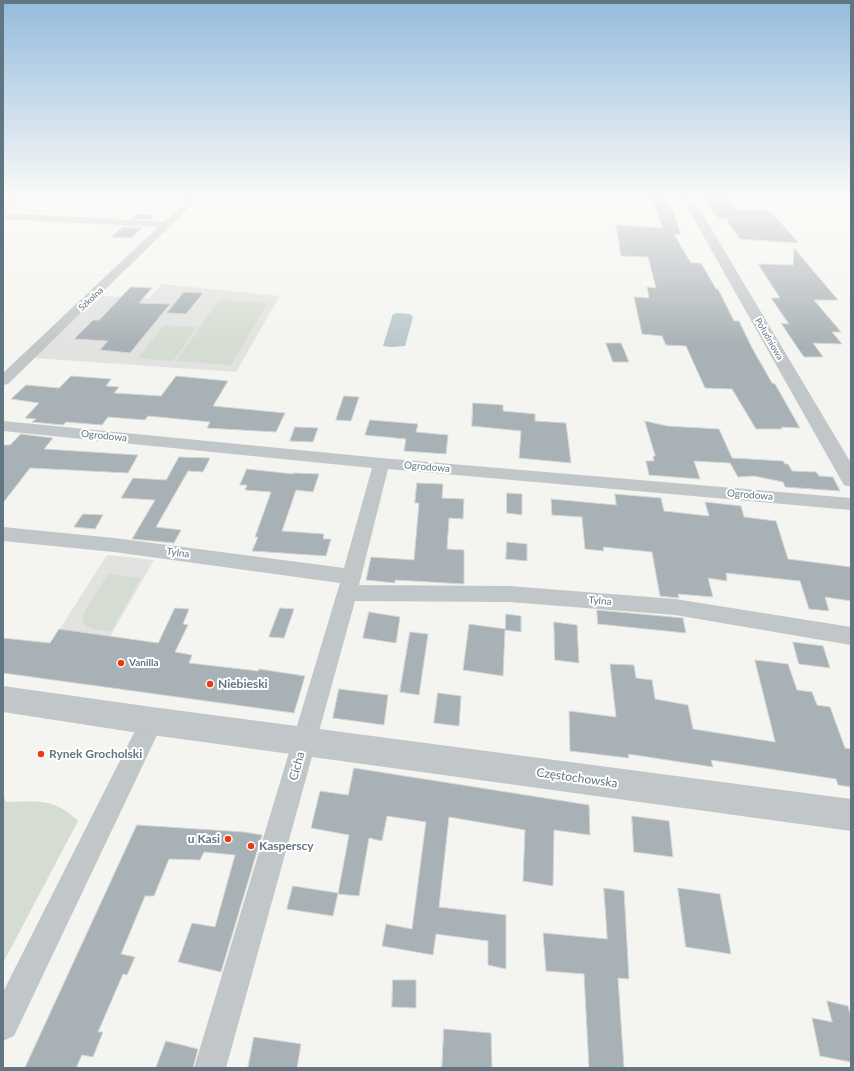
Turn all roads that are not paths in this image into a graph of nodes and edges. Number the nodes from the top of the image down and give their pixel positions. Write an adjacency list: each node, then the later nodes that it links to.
1 (142, 248): 3 (street, Szkolna)
2 (717, 248): 6 (street, Południowa)
3 (3, 381)
4 (3, 426): 5 (street, Ogrodowa)
5 (381, 463): 7 (street, Ogrodowa); 9 (street, Cicha)
6 (851, 480)
7 (851, 504)
8 (3, 534): 9 (street, Tylna)
9 (350, 585): 10 (street, Tylna); 13 (street, Cicha)
10 (851, 636)
11 (3, 699): 12 (street)
12 (152, 722): 13 (street); 15 (street)
13 (304, 742): 14 (street, Częstochowska); 16 (street, Cicha)
14 (851, 815)
15 (3, 1025)
16 (210, 1068)

